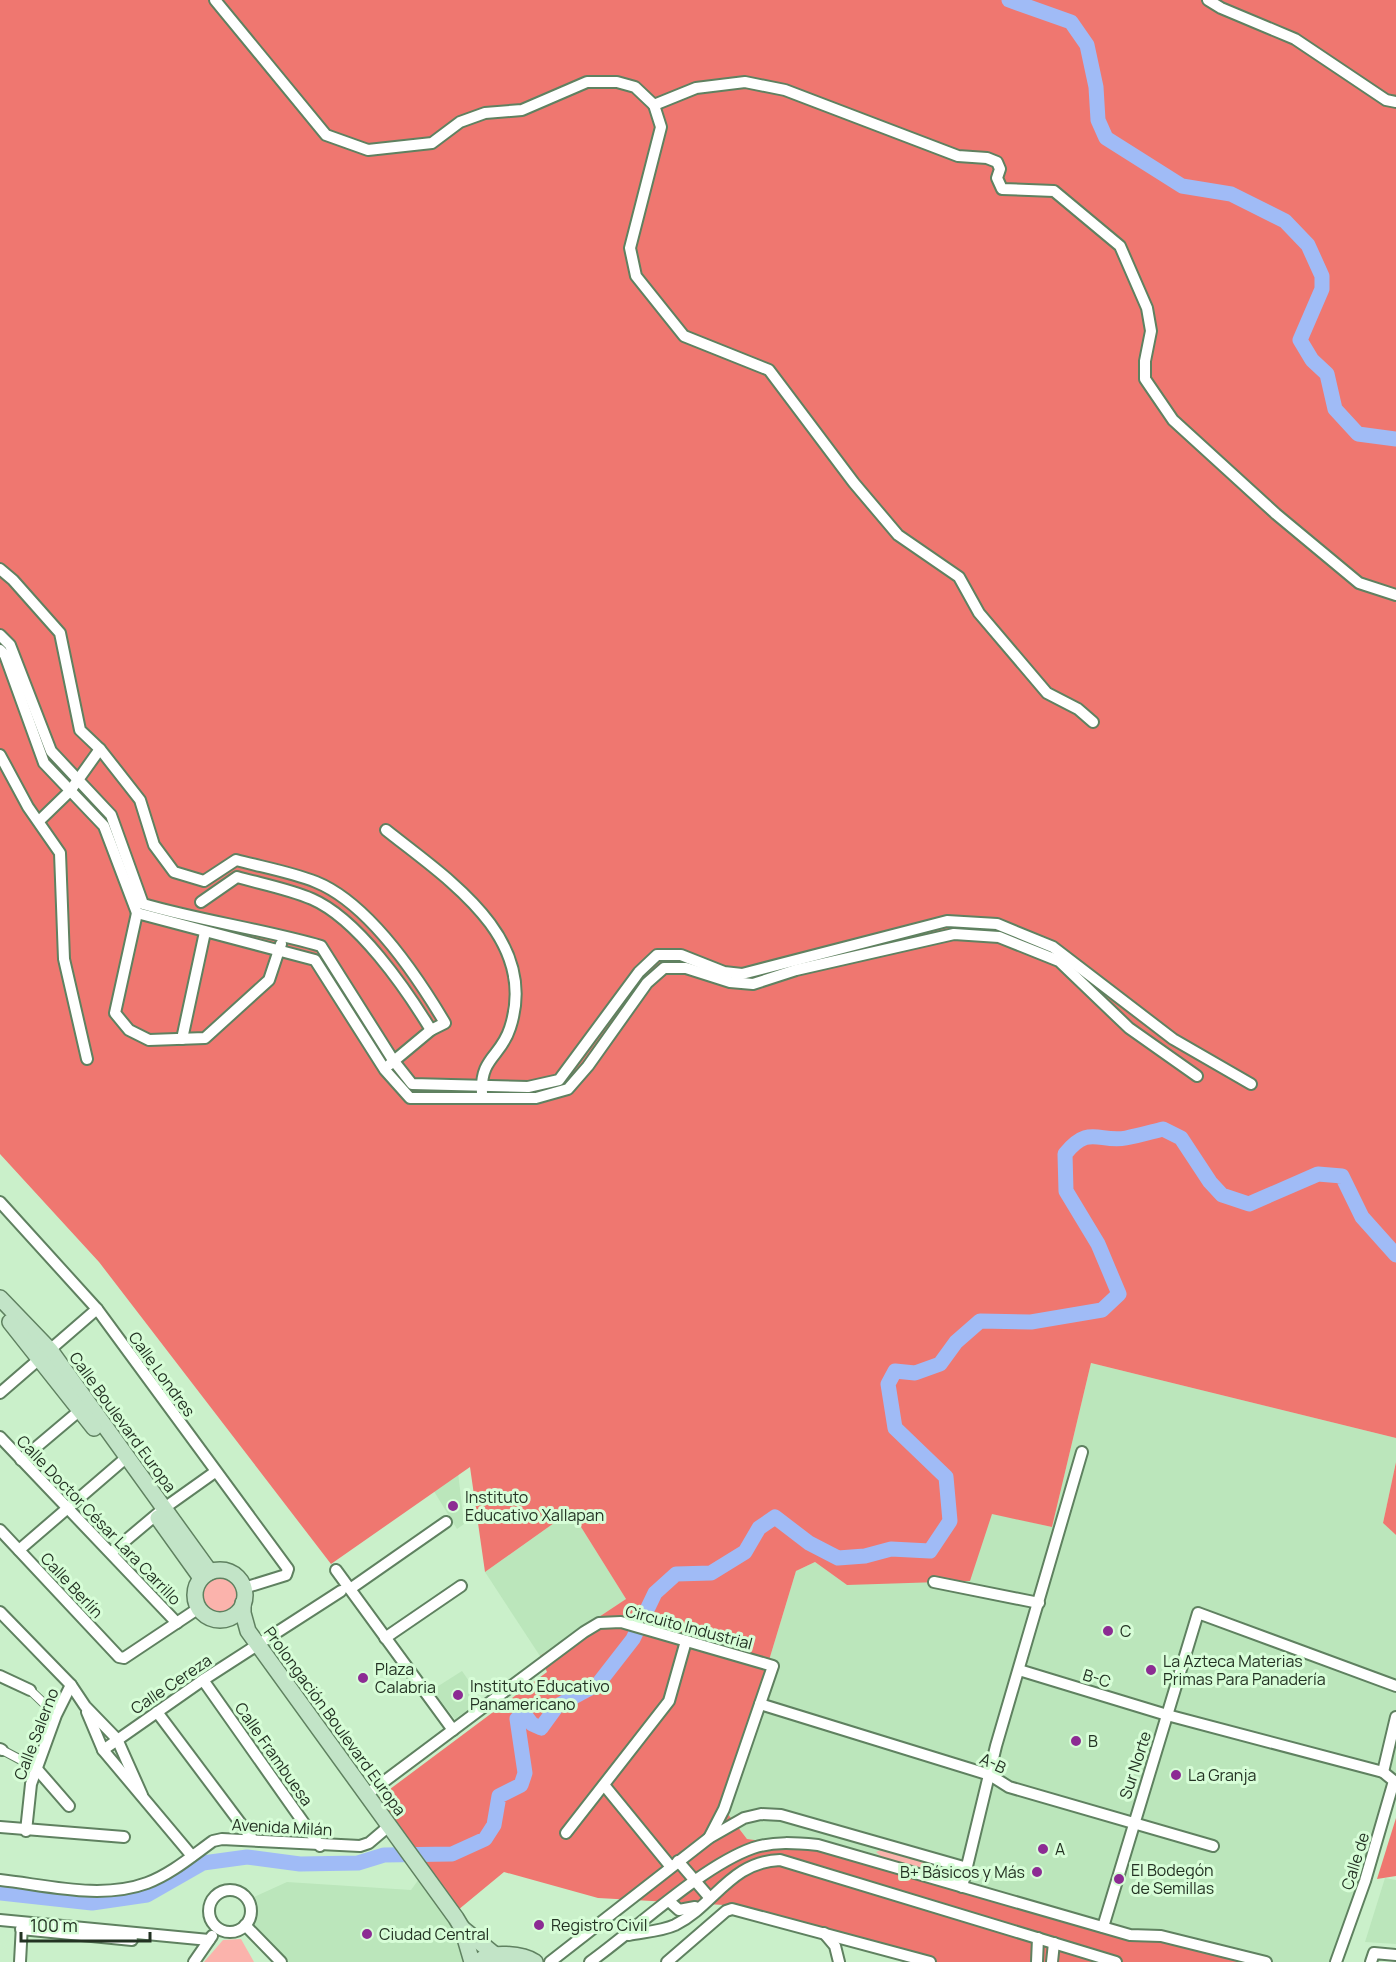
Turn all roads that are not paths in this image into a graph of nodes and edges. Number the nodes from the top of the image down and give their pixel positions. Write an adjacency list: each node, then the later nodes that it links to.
1 (215, 0): 4 (street)
2 (1208, 0): 3 (street)
3 (1396, 102)
4 (654, 105): 6 (street); 9 (street)
5 (0, 569): 10 (street)
6 (1396, 595)
7 (0, 635): 12 (street)
8 (0, 650): 13 (street)
9 (1093, 722)
10 (100, 749): 12 (street); 16 (street)
11 (0, 755): 14 (street)
12 (78, 779): 13 (street); 19 (street)
13 (70, 791): 14 (street); 18 (street)
14 (39, 821): 24 (street)
15 (386, 830): 29 (street)
16 (204, 881): 17 (street); 22 (street)
17 (201, 902): 19 (street); 22 (street)
18 (137, 913): 19 (street); 23 (street)
19 (199, 927): 20 (street); 21 (street); 23 (street)
20 (283, 935): 21 (street); 25 (street)
21 (280, 950): 23 (street); 26 (street)
22 (431, 1030): 25 (street)
23 (182, 1038)
24 (87, 1059)
25 (393, 1060): 26 (street); 29 (street)
26 (385, 1070): 30 (street)
27 (1197, 1076): 30 (street)
28 (1251, 1084): 29 (street)
29 (481, 1086): 30 (street)
30 (482, 1098)
31 (0, 1202): 33 (street, Calle Londres)
32 (1, 1304): 34 (main road, Calle Boulevard Europa)
33 (97, 1310): 34 (street); 41 (street, Calle Londres)
34 (45, 1354): 35 (street); 36 (main road, Calle Boulevard Europa)
35 (0, 1393)
36 (84, 1407): 39 (street); 40 (main road, Calle Boulevard Europa)
37 (0, 1437): 39 (street, Calle Doctor César Lara Carrillo)
38 (1082, 1452): 54 (street)
39 (21, 1460): 42 (street, Calle Doctor César Lara Carrillo)
40 (124, 1460): 42 (street); 43 (main road, Calle Boulevard Europa)
41 (215, 1472): 43 (street); 53 (street, Calle Londres)
42 (69, 1507): 46 (street); 47 (street, Calle Doctor César Lara Carrillo)
43 (159, 1512): 47 (street); 49 (main road, Calle Boulevard Europa)
44 (446, 1522): 52 (street, Calle Cereza)
45 (0, 1530): 46 (street, Calle Berlín)
46 (19, 1550): 58 (street, Calle Berlín)
47 (112, 1552): 58 (street, Calle Doctor César Lara Carrillo)
48 (336, 1570): 52 (street)
49 (205, 1575): 53 (main road); 55 (main road)
50 (934, 1582): 54 (street)
51 (461, 1586): 60 (street)
52 (346, 1590): 60 (street); 62 (street, Calle Cereza)
53 (243, 1596): 57 (main road); 59 (main road, Prolongación Boulevard Europa)
54 (1039, 1604): 63 (street)
55 (199, 1608): 57 (main road); 58 (street)
56 (0, 1612): 66 (street)
57 (227, 1618): 59 (main road, Prolongación Boulevard Europa)
58 (177, 1623)
59 (248, 1632): 62 (main road, Prolongación Boulevard Europa)
60 (385, 1638): 75 (street)
61 (686, 1641): 69 (street, Circuito Industrial); 75 (street, Circuito Industrial); 82 (street)
62 (258, 1645): 65 (street, Calle Cereza); 84 (main road, Prolongación Boulevard Europa)
63 (1019, 1670): 73 (street, B-C); 81 (street)
64 (0, 1676): 68 (street)
65 (203, 1680): 71 (street, Calle Cereza); 94 (street, Calle Frambuesa)
66 (71, 1685): 70 (street); 72 (street, Calle Salerno)
67 (1396, 1686): 73 (street, Sur Norte)
68 (30, 1690): 72 (street)
69 (760, 1704): 81 (street, A-B); 92 (street)
70 (85, 1706): 76 (street); 78 (street)
71 (157, 1712): 76 (street, Calle Cereza); 93 (street)
72 (56, 1715): 79 (street, Calle Salerno)
73 (1167, 1715): 80 (street, B-C); 86 (street, Sur Norte)
74 (1396, 1717): 80 (street)
75 (453, 1730): 84 (street, Circuito Industrial)
76 (117, 1739): 78 (street, Calle Cereza); 83 (street)
77 (1, 1750): 79 (street)
78 (103, 1750): 83 (street)
79 (36, 1768): 85 (street); 89 (street, Calle Salerno)
80 (1383, 1772): 131 (street, Calle de)
81 (990, 1774): 86 (street, A-B); 98 (street)
82 (604, 1785): 90 (street); 97 (street)
83 (142, 1795): 96 (street)
84 (366, 1795): 88 (main road, Prolongación Boulevard Europa)
85 (69, 1806)
86 (1133, 1822): 95 (street, A-B); 108 (street, Sur Norte)
87 (0, 1827): 89 (street)
88 (391, 1829): 94 (street, Avenida Milán); 110 (main road, Prolongación Boulevard Europa)
89 (26, 1831): 91 (street)
90 (566, 1833)
91 (124, 1837)
92 (709, 1838): 97 (street); 98 (street)
93 (253, 1840): 94 (street, Avenida Milán); 96 (street, Avenida Milán)
94 (320, 1846)
95 (1213, 1846)
96 (192, 1856): 99 (street, Avenida Milán)
97 (674, 1864): 100 (street); 122 (street)
98 (967, 1869): 101 (street)
99 (0, 1880)
100 (695, 1882): 101 (street); 102 (street); 103 (street)
101 (962, 1887): 108 (street)
102 (709, 1897): 104 (street); 113 (street)
103 (669, 1901): 104 (street); 112 (street)
104 (698, 1907): 112 (street)
105 (0, 1920): 106 (street)
106 (22, 1925): 114 (street); 118 (street)
107 (245, 1926): 109 (street); 109 (street); 120 (street)
108 (1103, 1927): 130 (street)
109 (217, 1928): 114 (street)
110 (462, 1928): 117 (main road); 117 (main road)
111 (824, 1933): 124 (street); 125 (street); 126 (street)
112 (627, 1935): 123 (street)
113 (1038, 1938): 115 (street); 127 (street)
114 (207, 1943): 119 (street)
115 (1054, 1943): 128 (street); 129 (street)
116 (1396, 1955): 132 (street)
117 (482, 1959): 121 (main road)
118 (20, 1962)
119 (194, 1962)
120 (281, 1962)
121 (535, 1962)
122 (550, 1962)
123 (590, 1962)
124 (668, 1962)
125 (839, 1962)
126 (930, 1962)
127 (1036, 1962)
128 (1052, 1962)
129 (1116, 1962)
130 (1266, 1962)
131 (1336, 1962)
132 (1371, 1962)

